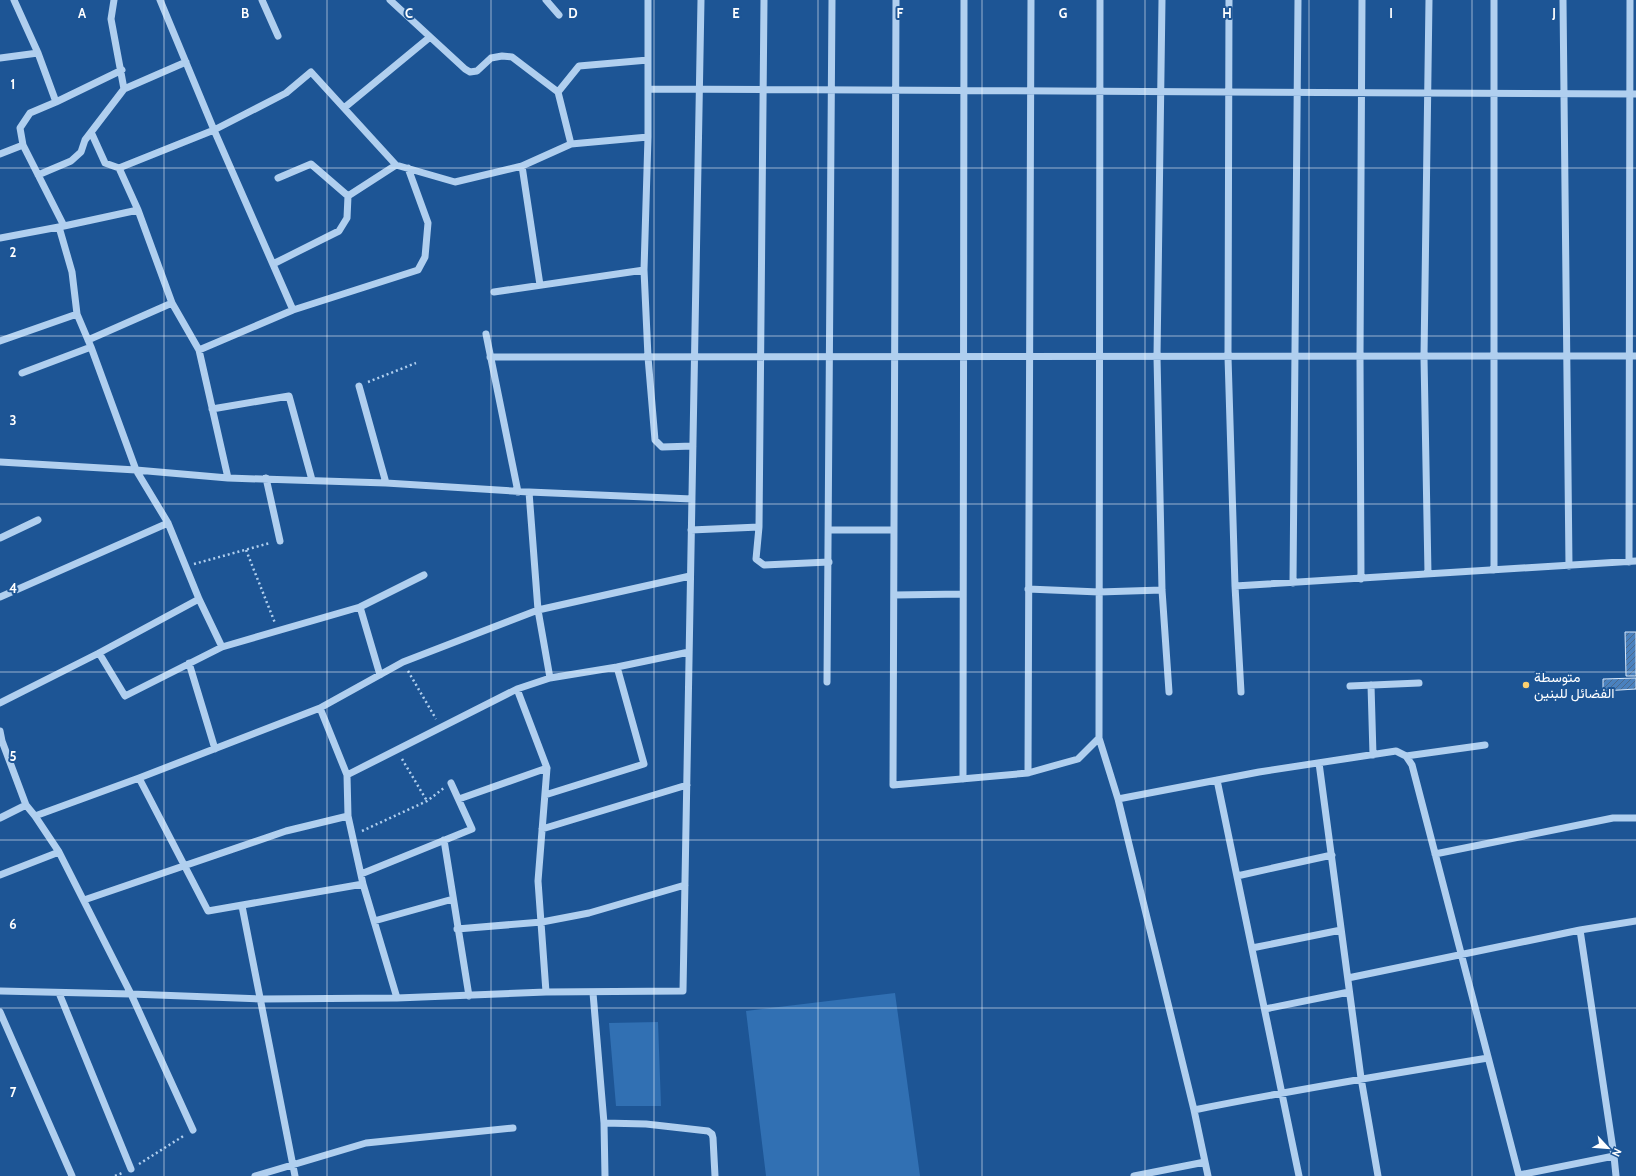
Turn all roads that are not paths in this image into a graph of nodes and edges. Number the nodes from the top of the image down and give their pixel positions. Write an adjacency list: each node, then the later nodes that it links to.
1 (14, 0): 26 (street)
2 (114, 0): 30 (street)
3 (160, 0): 29 (street)
4 (262, 0): 24 (street)
5 (390, 0): 25 (street)
6 (546, 0): 23 (street)
7 (648, 0): 28 (street)
8 (701, 0): 33 (street)
9 (764, 0): 34 (street)
10 (832, 0): 35 (street)
11 (896, 0): 36 (street)
12 (964, 0): 37 (street)
13 (1031, 0): 38 (street)
14 (1100, 0): 39 (street)
15 (1162, 0): 41 (street)
16 (1229, 0): 42 (street)
17 (1298, 0): 43 (street)
18 (1362, 0): 44 (street)
19 (1429, 0): 45 (street)
20 (1494, 0): 46 (street)
21 (1563, 0): 47 (street)
22 (1630, 0): 48 (street)
23 (559, 15)
24 (278, 36)
25 (430, 37): 40 (street); 50 (street)
26 (38, 53): 27 (street); 49 (street)
27 (0, 58)
28 (648, 60): 32 (street); 40 (street)
29 (186, 62): 31 (street); 51 (street)
30 (122, 70): 31 (street); 49 (street)
31 (124, 89): 52 (street)
32 (648, 89): 33 (street); 53 (street)
33 (699, 89): 34 (street); 84 (street)
34 (763, 90): 35 (street); 85 (street)
35 (831, 90): 36 (street); 86 (street)
36 (896, 90): 37 (street); 87 (street)
37 (964, 91): 38 (street); 88 (street)
38 (1030, 91): 39 (street); 89 (street)
39 (1100, 91): 41 (street); 90 (street)
40 (558, 92): 54 (street)
41 (1161, 92): 42 (street); 91 (street)
42 (1229, 92): 43 (street); 92 (street)
43 (1297, 93): 44 (street); 93 (street)
44 (1361, 93): 45 (street); 78 (street)
45 (1428, 93): 46 (street); 79 (street)
46 (1494, 94): 47 (street); 80 (street)
47 (1564, 94): 48 (street); 94 (street)
48 (1633, 94): 81 (street)
49 (56, 102): 55 (street)
50 (344, 108): 51 (street); 57 (street)
51 (214, 130): 59 (street); 67 (street)
52 (91, 132): 59 (street); 61 (street)
53 (648, 137): 54 (street); 68 (street)
54 (571, 144): 58 (street)
55 (23, 145): 56 (street); 61 (street)
56 (0, 154)
57 (396, 165): 60 (street); 63 (street)
58 (522, 166): 60 (street); 69 (street)
59 (119, 168): 64 (street)
60 (408, 168): 72 (street)
61 (38, 175): 65 (street)
62 (278, 178): 63 (street)
63 (348, 196): 67 (street)
64 (138, 210): 65 (street); 71 (street)
65 (62, 227): 66 (street); 73 (street)
66 (0, 238)
67 (273, 264): 72 (street)
68 (644, 270): 69 (street); 83 (street)
69 (540, 286): 70 (street)
70 (494, 292)
71 (172, 303): 76 (street); 77 (street)
72 (293, 310): 77 (street)
73 (77, 314): 75 (street); 76 (street)
74 (486, 334): 82 (street)
75 (0, 341)
76 (90, 344): 95 (street); 100 (street)
77 (199, 350): 97 (street)
78 (1360, 356): 79 (street); 93 (street); 123 (street)
79 (1424, 356): 80 (street); 120 (street)
80 (1494, 356): 94 (street); 119 (street)
81 (1633, 356): 94 (street); 116 (street)
82 (490, 357): 83 (street); 105 (street)
83 (648, 357): 84 (street); 98 (street)
84 (694, 357): 85 (street); 98 (street)
85 (760, 357): 86 (street); 110 (street)
86 (830, 357): 87 (street); 112 (street)
87 (895, 357): 88 (street); 113 (street)
88 (964, 357): 89 (street); 129 (street)
89 (1029, 357): 90 (street); 126 (street)
90 (1099, 357): 91 (street); 128 (street)
91 (1156, 357): 92 (street); 127 (street)
92 (1228, 357): 93 (street); 125 (street)
93 (1294, 357): 124 (street)
94 (1567, 357): 118 (street)
95 (22, 373)
96 (358, 386): 104 (street)
97 (212, 408): 101 (street); 103 (street)
98 (693, 446): 107 (street)
99 (0, 462): 100 (street)
100 (136, 470): 101 (street); 109 (street)
101 (228, 478): 102 (street)
102 (266, 478): 103 (street); 115 (street)
103 (312, 480): 104 (street)
104 (386, 483): 105 (street)
105 (518, 492): 106 (street)
106 (529, 492): 107 (street); 134 (street)
107 (692, 499): 111 (street)
108 (38, 520): 114 (street)
109 (168, 523): 131 (street); 132 (street)
110 (759, 527): 111 (street); 117 (street)
111 (691, 530): 122 (street)
112 (829, 530): 113 (street); 117 (street)
113 (894, 530): 130 (street)
114 (0, 538)
115 (280, 541)
116 (1633, 561): 118 (street)
117 (829, 562): 142 (street)
118 (1568, 566): 119 (street)
119 (1494, 570): 120 (street)
120 (1428, 574): 123 (street)
121 (424, 575): 133 (street)
122 (690, 576): 134 (street); 136 (street)
123 (1361, 578): 124 (street)
124 (1293, 583): 125 (street)
125 (1235, 586): 148 (street)
126 (1028, 589): 128 (street); 160 (street)
127 (1162, 590): 128 (street); 147 (street)
128 (1099, 592): 152 (street)
129 (963, 594): 130 (street); 163 (street)
130 (894, 595): 163 (street)
131 (0, 597)
132 (199, 599): 135 (street); 137 (street)
133 (360, 607): 135 (street); 140 (street)
134 (538, 610): 140 (street); 141 (street)
135 (222, 647): 138 (street)
136 (689, 652): 139 (street); 166 (street)
137 (99, 653): 138 (street); 149 (street)
138 (189, 664): 155 (street)
139 (617, 667): 141 (street); 167 (street)
140 (380, 675): 150 (street)
141 (550, 678): 146 (street)
142 (827, 682)
143 (1418, 683): 144 (street)
144 (1371, 685): 145 (street); 156 (street)
145 (1350, 686)
146 (517, 689): 159 (street); 161 (street)
147 (1169, 692)
148 (1240, 692)
149 (0, 703)
150 (320, 708): 155 (street); 161 (street)
151 (0, 731): 153 (street)
152 (1099, 738): 160 (street); 168 (street)
153 (1, 741): 170 (street)
154 (1485, 745): 157 (street)
155 (215, 749): 162 (street)
156 (1372, 755): 157 (street); 158 (street)
157 (1406, 756): 178 (street)
158 (1320, 763): 164 (street); 179 (street)
159 (547, 768): 167 (street); 169 (street)
160 (1028, 773): 163 (street)
161 (347, 775): 172 (street)
162 (140, 778): 171 (street); 180 (street)
163 (963, 779)
164 (1217, 780): 168 (street); 183 (street)
165 (451, 783): 169 (street)
166 (686, 785): 175 (street); 185 (street)
167 (545, 795): 175 (street)
168 (1118, 798): 212 (street)
169 (459, 799): 176 (street)
170 (26, 805): 171 (street); 173 (street)
171 (35, 816): 177 (street)
172 (348, 816): 180 (street); 181 (street)
173 (0, 818)
174 (1636, 818): 178 (street)
175 (542, 829): 191 (street)
176 (444, 840): 181 (street); 186 (street)
177 (59, 852): 182 (street); 187 (street)
178 (1435, 854): 196 (street)
179 (1332, 855): 183 (street); 193 (street)
180 (186, 866): 187 (street); 188 (street)
181 (361, 874): 184 (street)
182 (0, 875)
183 (1236, 876): 195 (street)
184 (363, 884): 188 (street); 189 (street)
185 (685, 885): 191 (street); 202 (street)
186 (453, 899): 189 (street); 192 (street)
187 (84, 900): 203 (street)
188 (242, 906): 206 (street)
189 (374, 921): 205 (street)
190 (1636, 921): 194 (street)
191 (542, 922): 192 (street); 200 (street)
192 (458, 929): 204 (street)
193 (1341, 930): 195 (street); 197 (street)
194 (1580, 930): 196 (street); 216 (street)
195 (1252, 948): 207 (street)
196 (1461, 956): 197 (street); 209 (street)
197 (1348, 978): 201 (street)
198 (0, 991): 199 (street)
199 (59, 992): 203 (street); 219 (street)
200 (546, 992): 202 (street); 204 (street)
201 (1350, 992): 207 (street); 210 (street)
202 (592, 993): 213 (street)
203 (131, 994): 206 (street); 215 (street)
204 (469, 996): 205 (street)
205 (397, 998): 206 (street)
206 (261, 999): 218 (street)
207 (1264, 1009): 211 (street)
208 (0, 1012): 220 (street)
209 (1488, 1058): 210 (street); 229 (street)
210 (1361, 1078): 211 (street); 228 (street)
211 (1282, 1092): 212 (street); 227 (street)
212 (1194, 1110): 217 (street)
213 (604, 1123): 223 (street); 224 (street)
214 (513, 1128): 218 (street)
215 (193, 1130)
216 (1614, 1156): 229 (street); 230 (street)
217 (1205, 1162): 225 (street); 226 (street)
218 (293, 1165): 221 (street); 222 (street)
219 (131, 1169)
220 (72, 1176)
221 (255, 1176)
222 (295, 1176)
223 (605, 1176)
224 (715, 1176)
225 (1134, 1176)
226 (1208, 1176)
227 (1299, 1176)
228 (1378, 1176)
229 (1519, 1176)
230 (1616, 1176)

